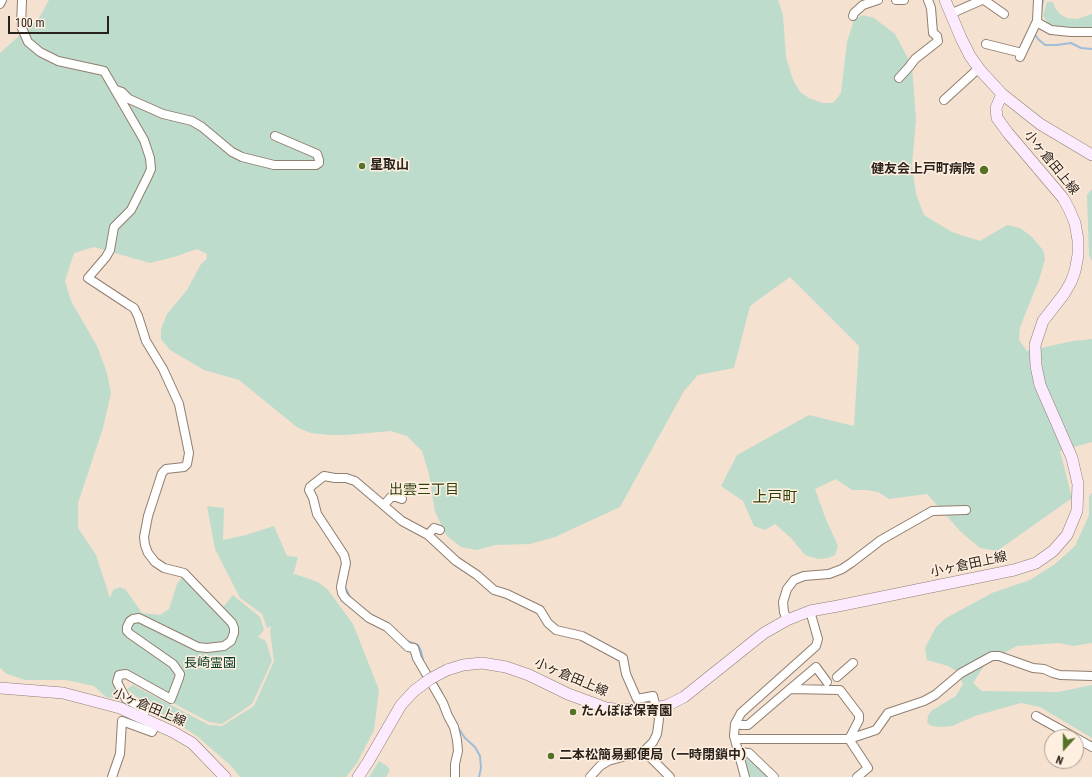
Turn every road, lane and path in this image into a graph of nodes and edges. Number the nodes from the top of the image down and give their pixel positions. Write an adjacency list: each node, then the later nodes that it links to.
1 (2, 0): 11 (street)
2 (22, 0): 20 (street)
3 (878, 0): 10 (street)
4 (896, 0): 5 (street)
5 (904, 0)
6 (928, 0): 19 (street)
7 (945, 0): 12 (main road)
8 (983, 0): 12 (street); 13 (street)
9 (1038, 0): 15 (street)
10 (862, 2): 14 (street)
11 (0, 4)
12 (950, 14): 18 (main road)
13 (1004, 14)
14 (853, 16)
15 (1037, 21): 16 (street); 17 (street)
16 (1092, 32)
17 (986, 44)
18 (979, 68): 21 (main road); 22 (street)
19 (899, 78)
20 (115, 90): 23 (street); 40 (street)
21 (1002, 94): 24 (main road); 30 (main road, 小ヶ倉田上線)
22 (944, 100)
23 (275, 136)
24 (1092, 155)
25 (402, 499): 26 (street)
26 (384, 505): 29 (street); 51 (street)
27 (966, 510): 31 (street)
28 (440, 530): 29 (street)
29 (428, 535): 38 (street)
30 (810, 611): 31 (main road, 小ヶ倉田上線); 42 (street)
31 (787, 620): 38 (main road, 小ヶ倉田上線)
32 (853, 663): 34 (street)
33 (1092, 676): 45 (street)
34 (837, 677)
35 (827, 682): 37 (street)
36 (0, 688): 40 (main road, 小ヶ倉田上線)
37 (790, 689): 42 (street); 45 (street)
38 (656, 708): 46 (street); 50 (main road, 小ヶ倉田上線, bridge)
39 (1036, 716): 43 (street)
40 (144, 719): 41 (main road, 小ヶ倉田上線)
41 (156, 724): 48 (street); 49 (main road, 小ヶ倉田上線)
42 (736, 724): 44 (street)
43 (1059, 729)
44 (735, 739): 45 (street); 47 (street)
45 (849, 739): 56 (street)
46 (644, 750): 52 (street); 53 (street)
47 (738, 752): 54 (street); 55 (street)
48 (112, 777)
49 (225, 777)
50 (358, 777)
51 (455, 777)
52 (590, 777)
53 (670, 777)
54 (745, 777)
55 (774, 777)
56 (857, 777)

